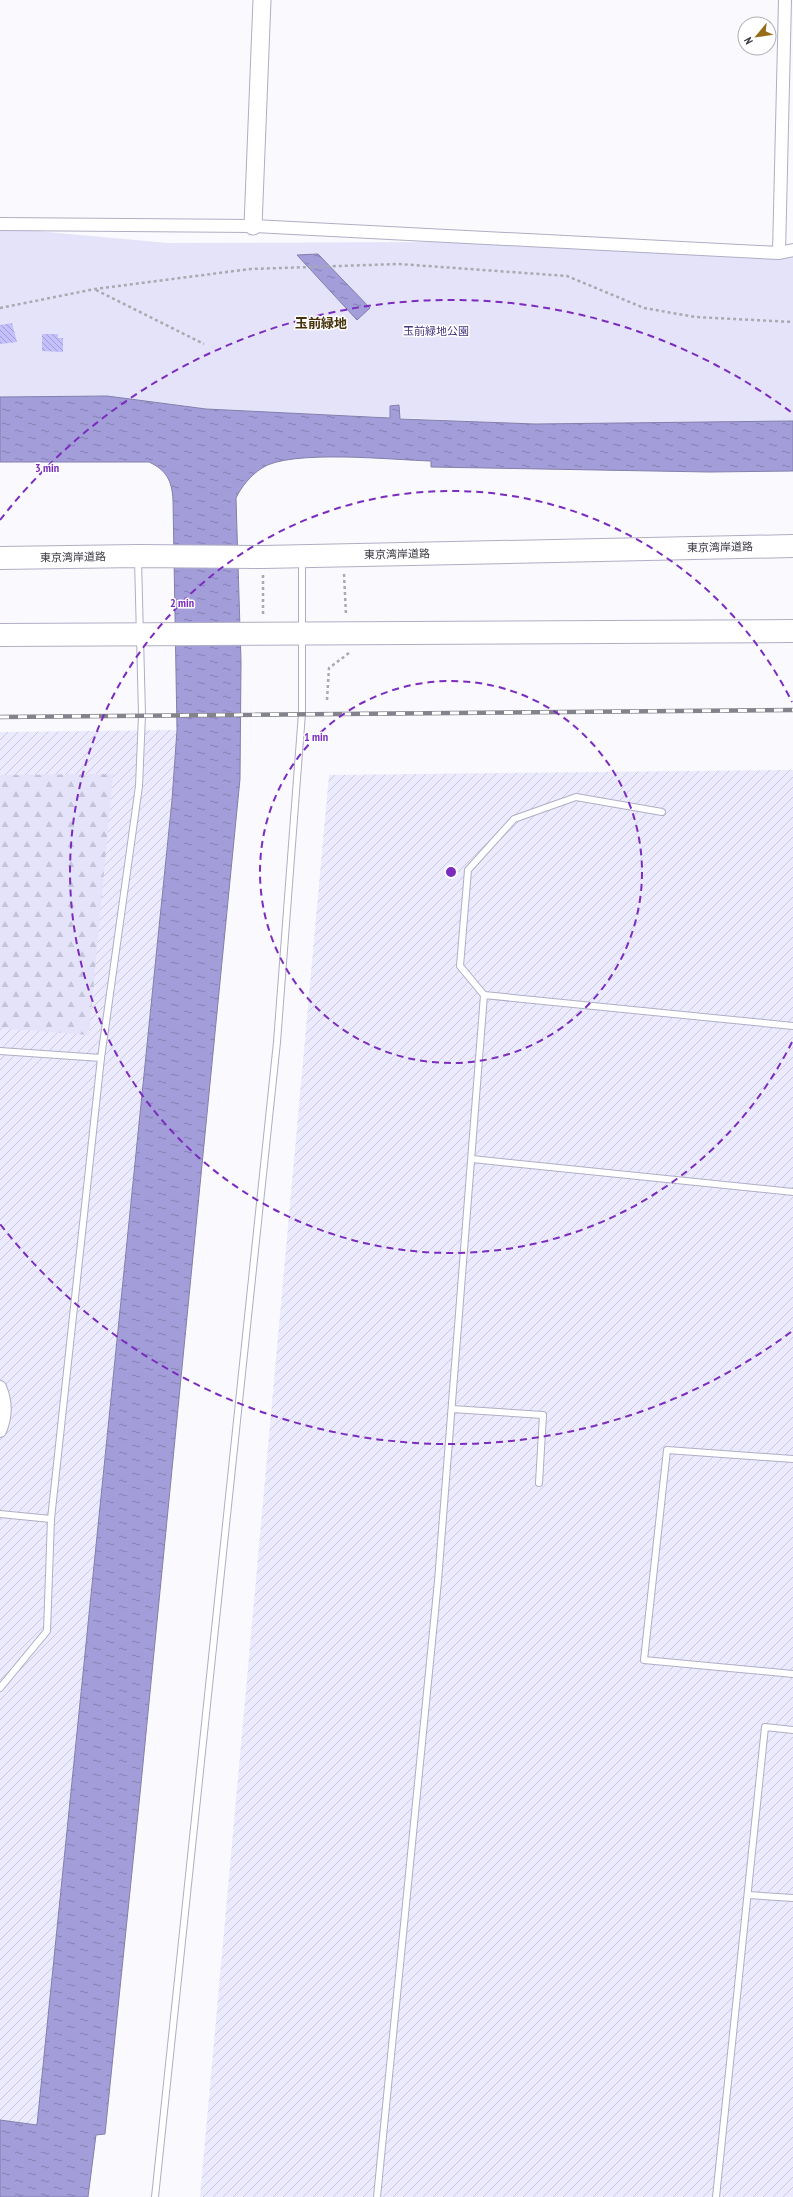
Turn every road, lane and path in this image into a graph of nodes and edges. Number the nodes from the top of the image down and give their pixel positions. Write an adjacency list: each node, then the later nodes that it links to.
1 (262, 0): 4 (street)
2 (785, 0): 6 (street)
3 (0, 224): 4 (street)
4 (253, 226): 6 (street)
5 (793, 250): 6 (street)
6 (779, 253)
7 (95, 289): 8 (path); 9 (path); 10 (path)
8 (0, 308)
9 (793, 322)
10 (204, 344)
11 (793, 546): 12 (highway, 東京湾岸道路)
12 (343, 555): 14 (highway, 東京湾岸道路); 22 (path)
13 (138, 556): 15 (highway, 東京湾岸道路); 16 (highway, 東京湾岸道路); 18 (lane)
14 (302, 556): 15 (highway, 東京湾岸道路); 20 (lane)
15 (263, 557): 19 (path)
16 (0, 558)
17 (793, 631): 22 (highway)
18 (139, 633): 19 (highway); 21 (highway); 29 (lane)
19 (264, 633): 20 (highway)
20 (302, 634): 22 (highway); 44 (lane)
21 (0, 635)
22 (347, 643): 23 (path); 24 (path)
23 (355, 653)
24 (327, 700)
25 (662, 812): 26 (lane)
26 (484, 995): 27 (lane); 30 (lane)
27 (793, 1026)
28 (0, 1051): 29 (lane)
29 (101, 1058): 38 (lane)
30 (472, 1159): 31 (lane); 33 (lane)
31 (793, 1192)
32 (0, 1387): 34 (street)
33 (452, 1409): 36 (lane); 45 (lane)
34 (0, 1431)
35 (793, 1459): 39 (lane)
36 (539, 1483)
37 (0, 1514): 38 (lane)
38 (52, 1519): 40 (lane)
39 (793, 1674)
40 (0, 1688)
41 (793, 1730): 42 (lane)
42 (748, 1895): 43 (lane); 46 (lane)
43 (793, 1898)
44 (155, 2197)
45 (378, 2197)
46 (716, 2197)

